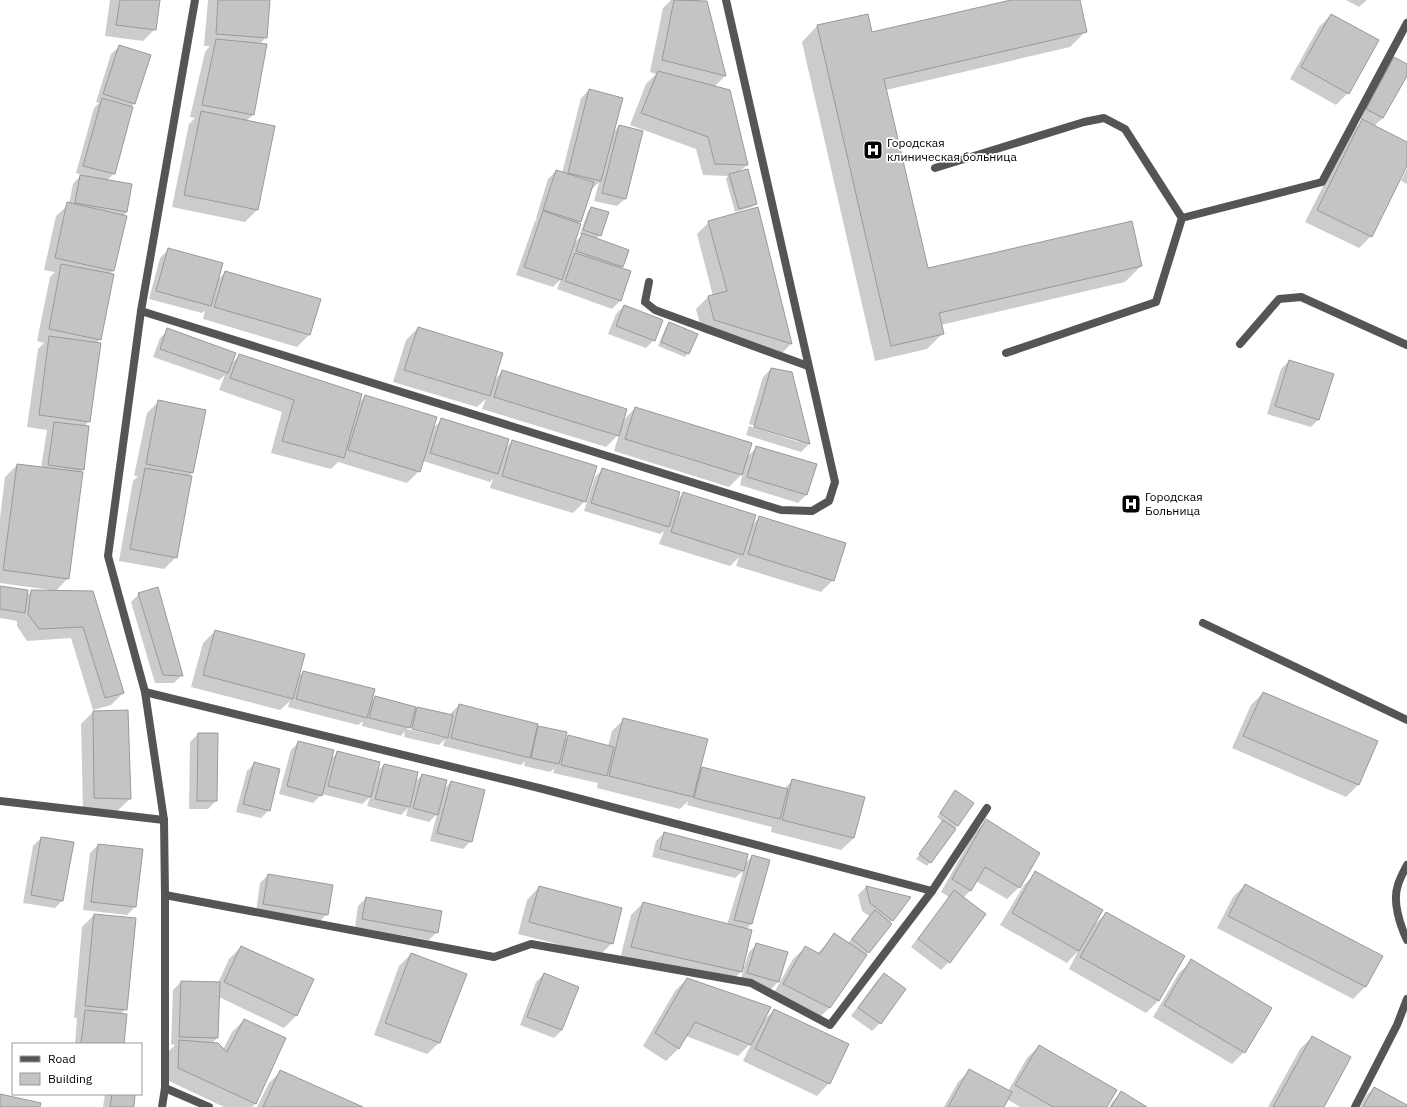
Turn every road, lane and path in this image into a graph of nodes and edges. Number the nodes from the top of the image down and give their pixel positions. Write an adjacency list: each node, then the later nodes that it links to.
1 (195, 0): 7 (street)
2 (726, 0): 11 (street)
3 (1407, 23): 5 (street)
4 (935, 168): 5 (street)
5 (1182, 218): 10 (street)
6 (649, 282): 11 (street)
7 (141, 311): 11 (street); 13 (street)
8 (1240, 344): 9 (street)
9 (1407, 345)
10 (1006, 353)
11 (808, 366)
12 (1203, 623): 14 (street)
13 (144, 692): 17 (street); 19 (street)
14 (1407, 720)
15 (0, 801): 17 (street)
16 (988, 808): 19 (street)
17 (164, 820): 20 (street)
18 (1407, 865): 21 (street)
19 (932, 891): 20 (street)
20 (165, 895): 23 (street)
21 (1407, 940)
22 (1407, 999): 26 (street)
23 (166, 1088): 24 (street); 25 (street)
24 (162, 1107)
25 (209, 1107)
26 (1355, 1107)

